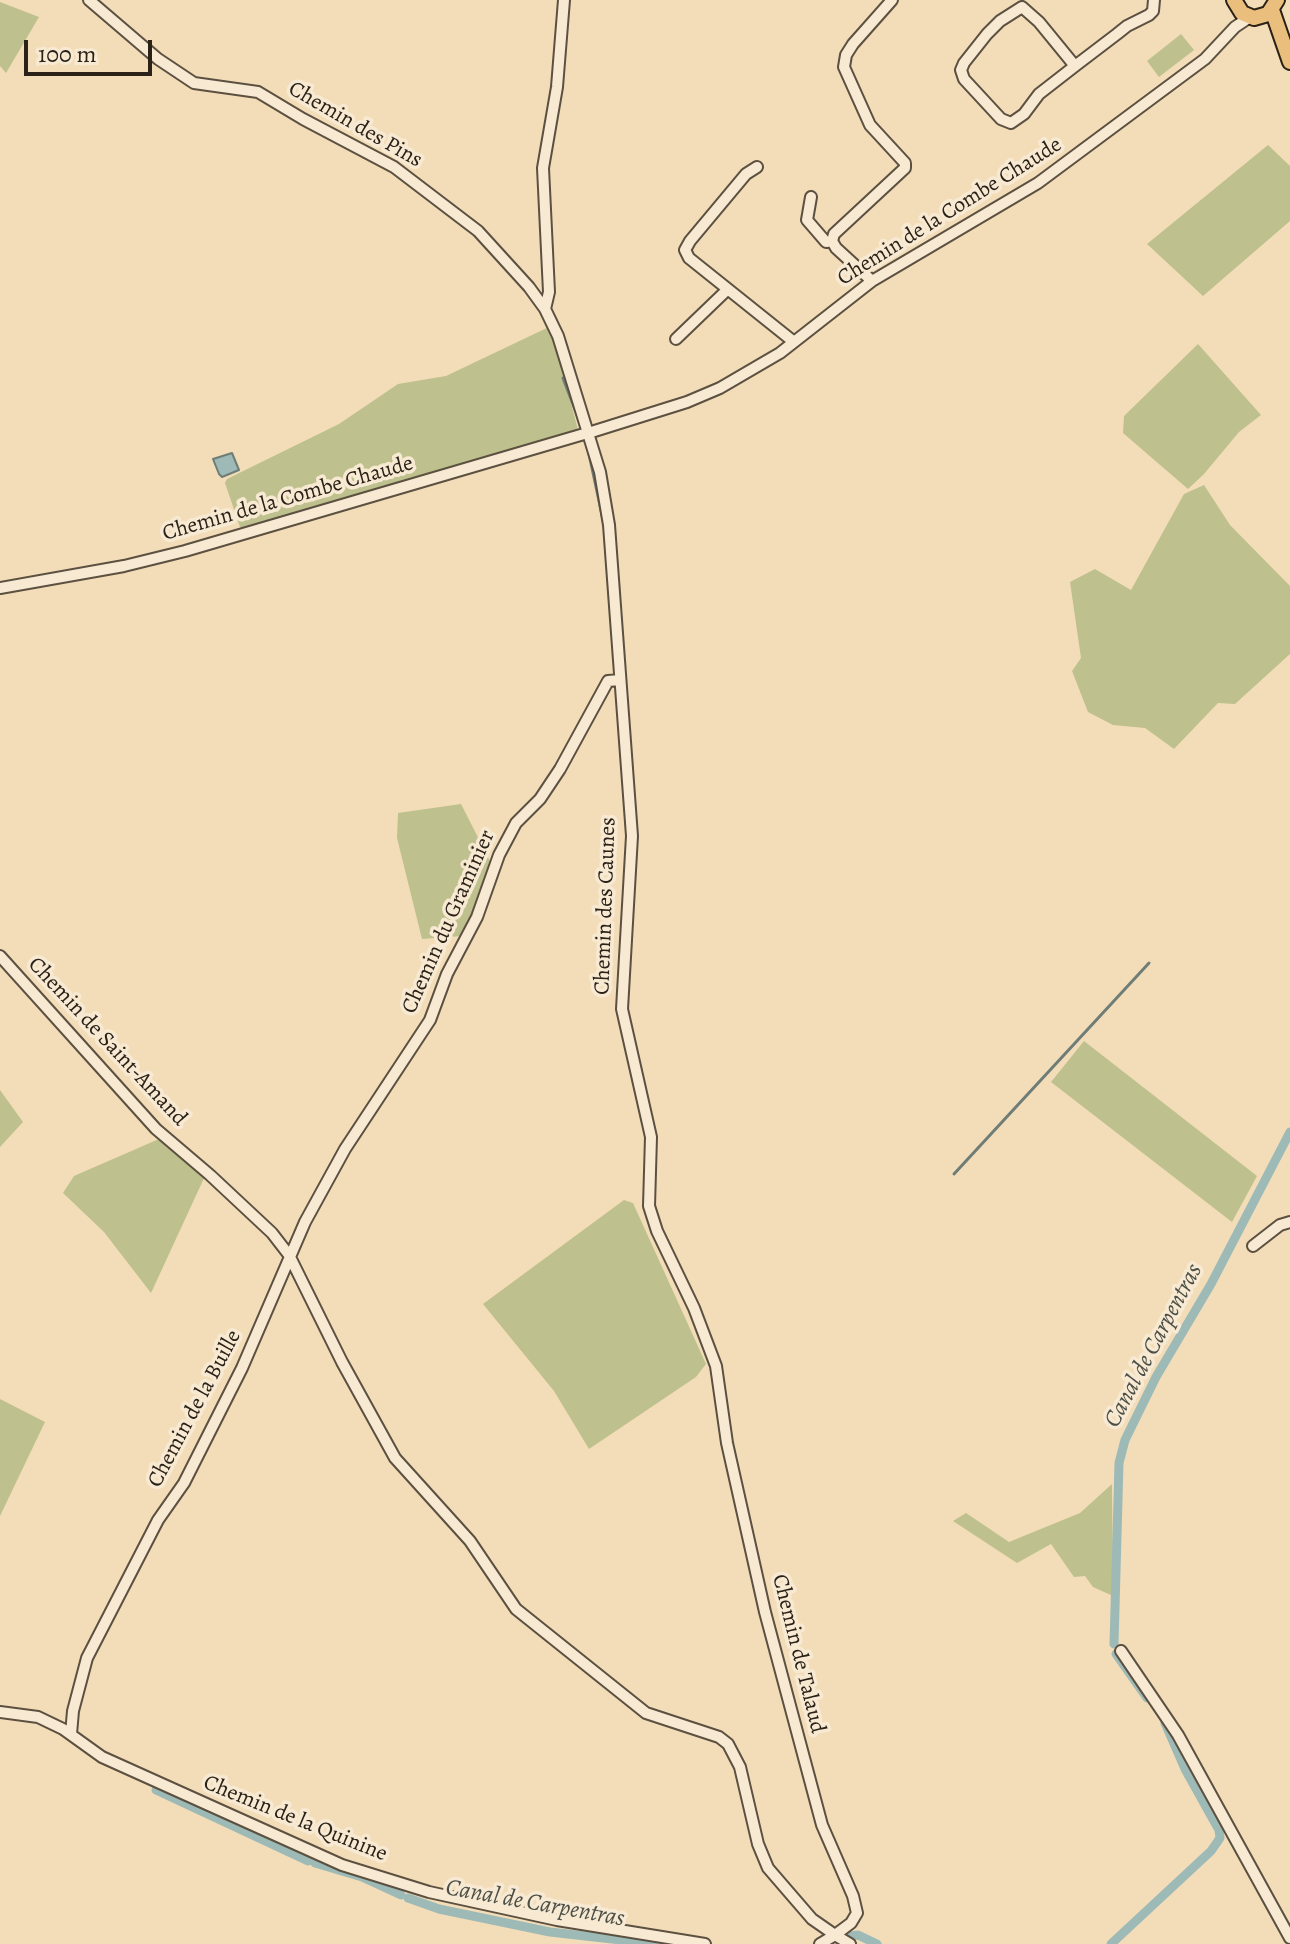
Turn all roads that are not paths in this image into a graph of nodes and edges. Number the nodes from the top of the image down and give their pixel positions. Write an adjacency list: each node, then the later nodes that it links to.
1 (89, 0): 15 (street, Chemin des Pins)
2 (564, 0): 15 (street)
3 (892, 0): 12 (street)
4 (1154, 0): 9 (street)
5 (1234, 3): 6 (main road); 7 (street)
6 (1264, 11): 7 (street, Chemin de la Combe Chaude); 8 (main road)
7 (1231, 32): 13 (street, Chemin de la Combe Chaude)
8 (1287, 55)
9 (1075, 66): 9 (street)
10 (757, 167): 14 (street)
11 (811, 197): 12 (street)
12 (832, 241): 13 (street)
13 (872, 281): 17 (street, Chemin de la Combe Chaude)
14 (728, 289): 16 (street); 17 (street)
15 (545, 309): 18 (street, Chemin des Pins)
16 (676, 339)
17 (794, 342): 18 (street, Chemin de la Combe Chaude)
18 (586, 434): 19 (street, Chemin de la Combe Chaude); 20 (street, Chemin des Caunes)
19 (0, 588)
20 (620, 680): 22 (street, Chemin du Graminier); 26 (street, Chemin des Caunes)
21 (0, 956): 25 (street, Chemin de Saint-Amand)
22 (345, 1149): 25 (street, Chemin de la Buille)
23 (1290, 1222): 24 (street)
24 (1253, 1246)
25 (289, 1255): 29 (street, Chemin de la Buille); 30 (street, Chemin de Saint-Amand)
26 (716, 1366): 30 (street, Chemin de Talaud)
27 (1121, 1651): 31 (street)
28 (0, 1712): 29 (street, Chemin de la Quinine)
29 (71, 1734): 32 (street, Chemin de la Quinine)
30 (835, 1935): 33 (street); 34 (street)
31 (1289, 1937)
32 (705, 1944)
33 (820, 1944)
34 (850, 1944)

